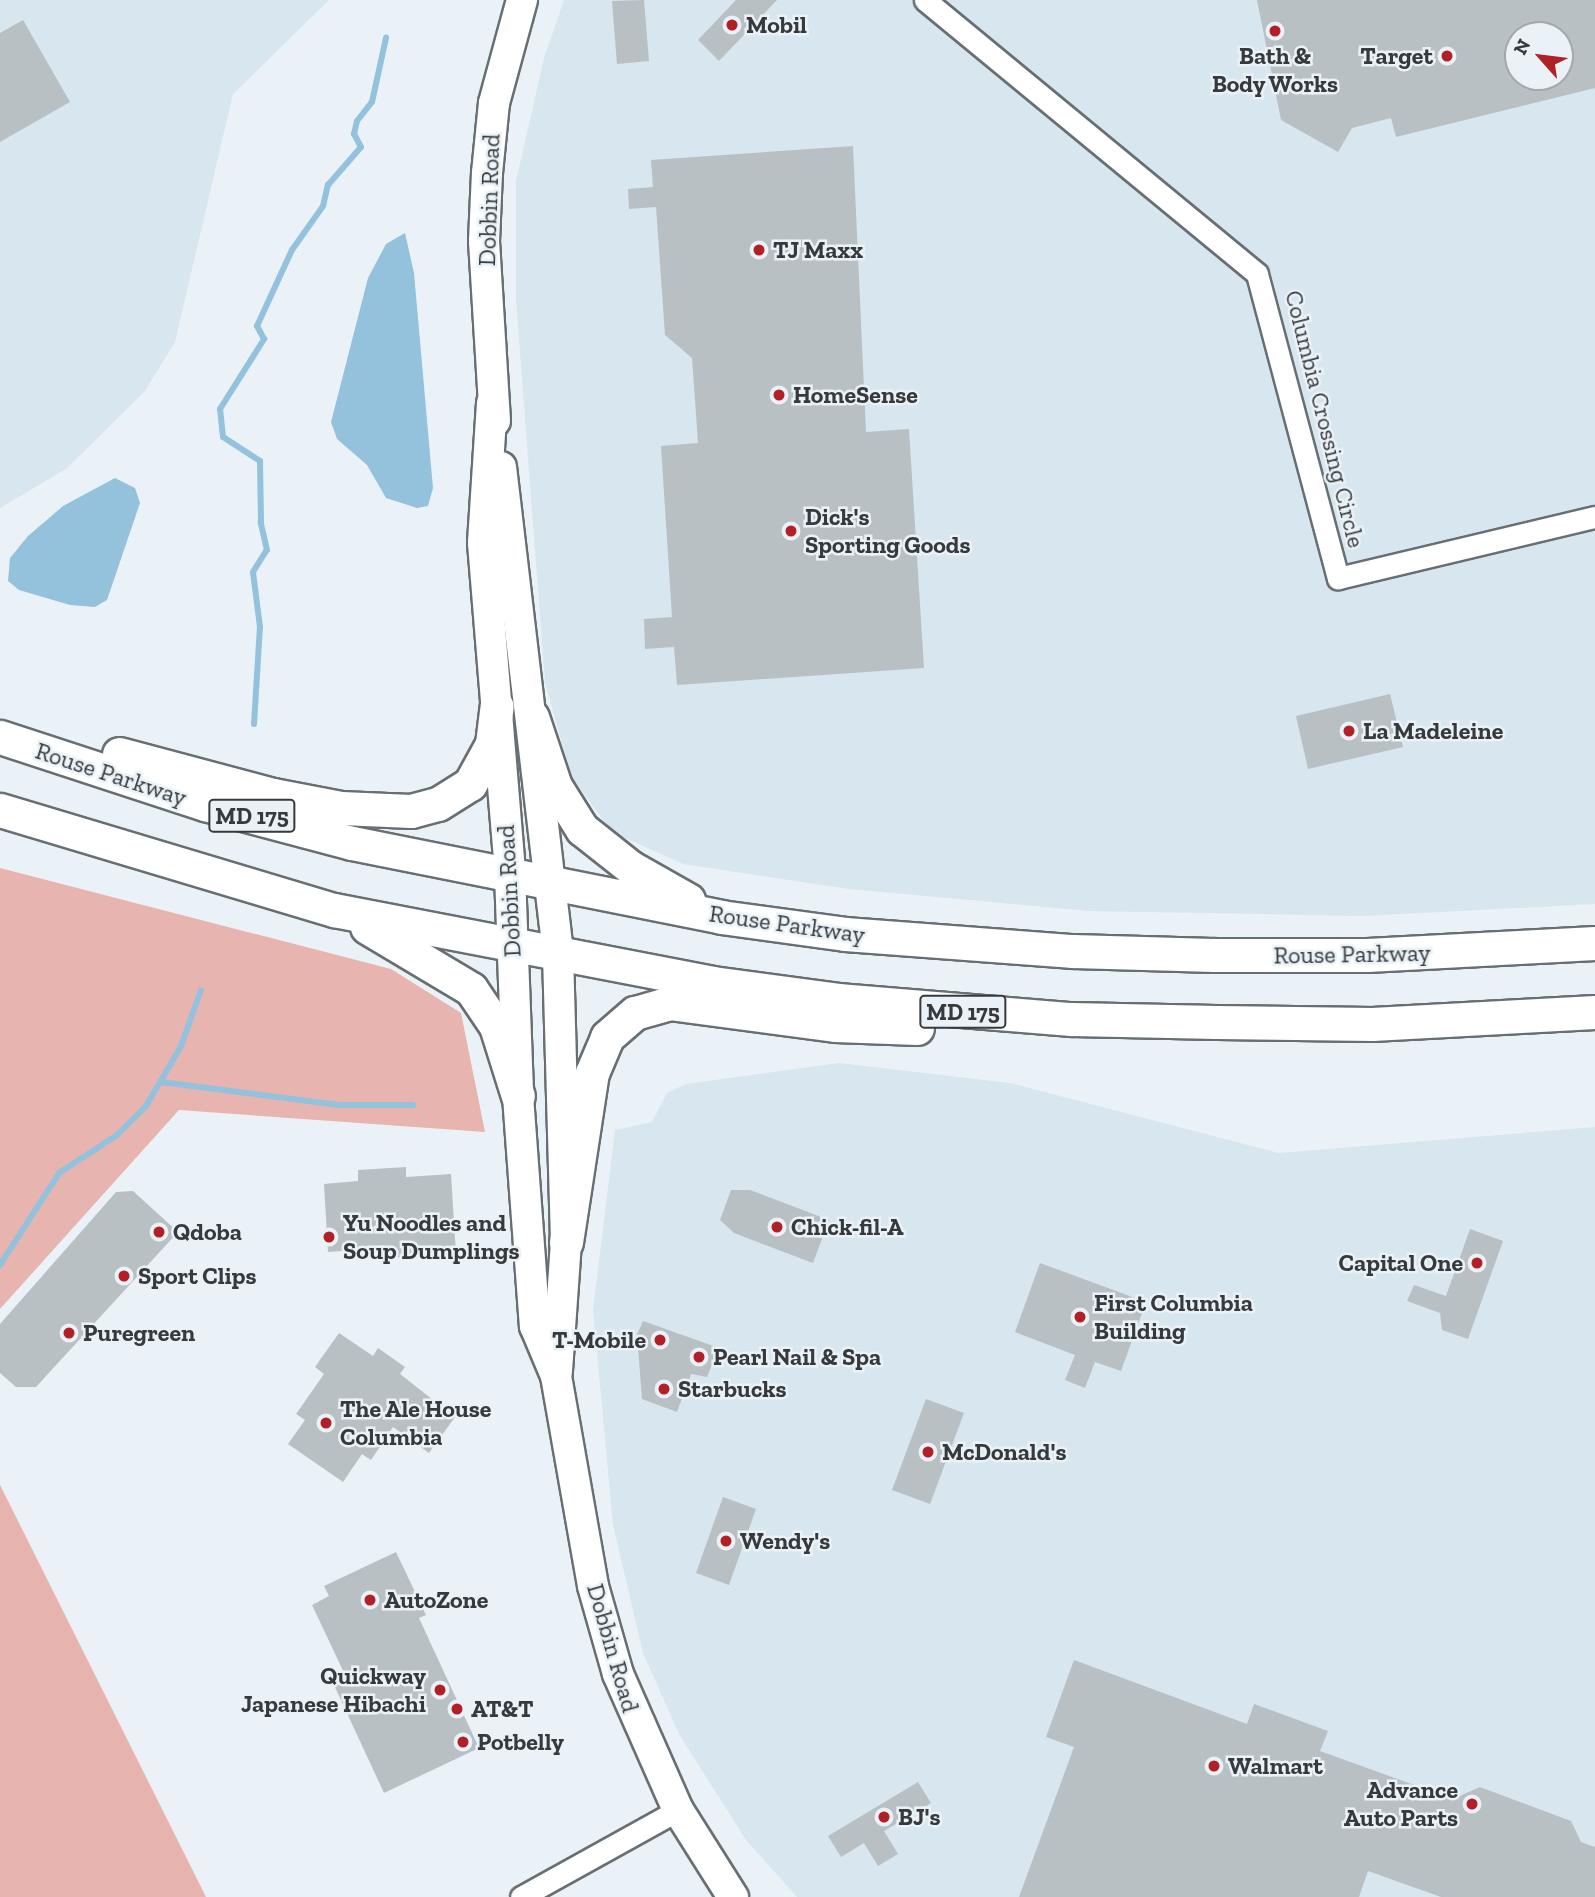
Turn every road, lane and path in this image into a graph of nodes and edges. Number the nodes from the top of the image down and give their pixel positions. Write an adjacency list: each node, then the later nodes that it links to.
1 (522, 0): 3 (street, Dobbin Road)
2 (925, 0): 4 (street, Columbia Crossing Circle)
3 (492, 403): 5 (street, Dobbin Road); 6 (street, Dobbin Road)
4 (1595, 517)
5 (497, 706): 7 (main road); 10 (street, Dobbin Road)
6 (532, 717): 11 (street, Dobbin Road); 13 (main road)
7 (0, 720)
8 (0, 737): 10 (main road, Rouse Parkway / MD 175)
9 (0, 810): 12 (main road, MD 175)
10 (510, 874): 11 (main road, Rouse Parkway / MD 175); 15 (street, Dobbin Road)
11 (550, 882): 13 (main road, Rouse Parkway / MD 175); 16 (street, Dobbin Road)
12 (334, 910): 15 (main road, MD 175); 19 (main road)
13 (721, 917): 14 (main road, Rouse Parkway / MD 175)
14 (1595, 943)
15 (511, 944): 16 (main road, MD 175); 19 (street, Dobbin Road)
16 (558, 954): 18 (main road, MD 175); 20 (street, Dobbin Road)
17 (1595, 1012): 18 (main road, MD 175)
18 (1372, 1024): 20 (main road)
19 (518, 1096): 21 (street, Dobbin Road)
20 (566, 1242): 21 (street, Dobbin Road)
21 (556, 1376): 22 (street, Dobbin Road)
22 (678, 1810): 23 (street); 24 (street, Dobbin Road)
23 (521, 1897)
24 (733, 1897)

